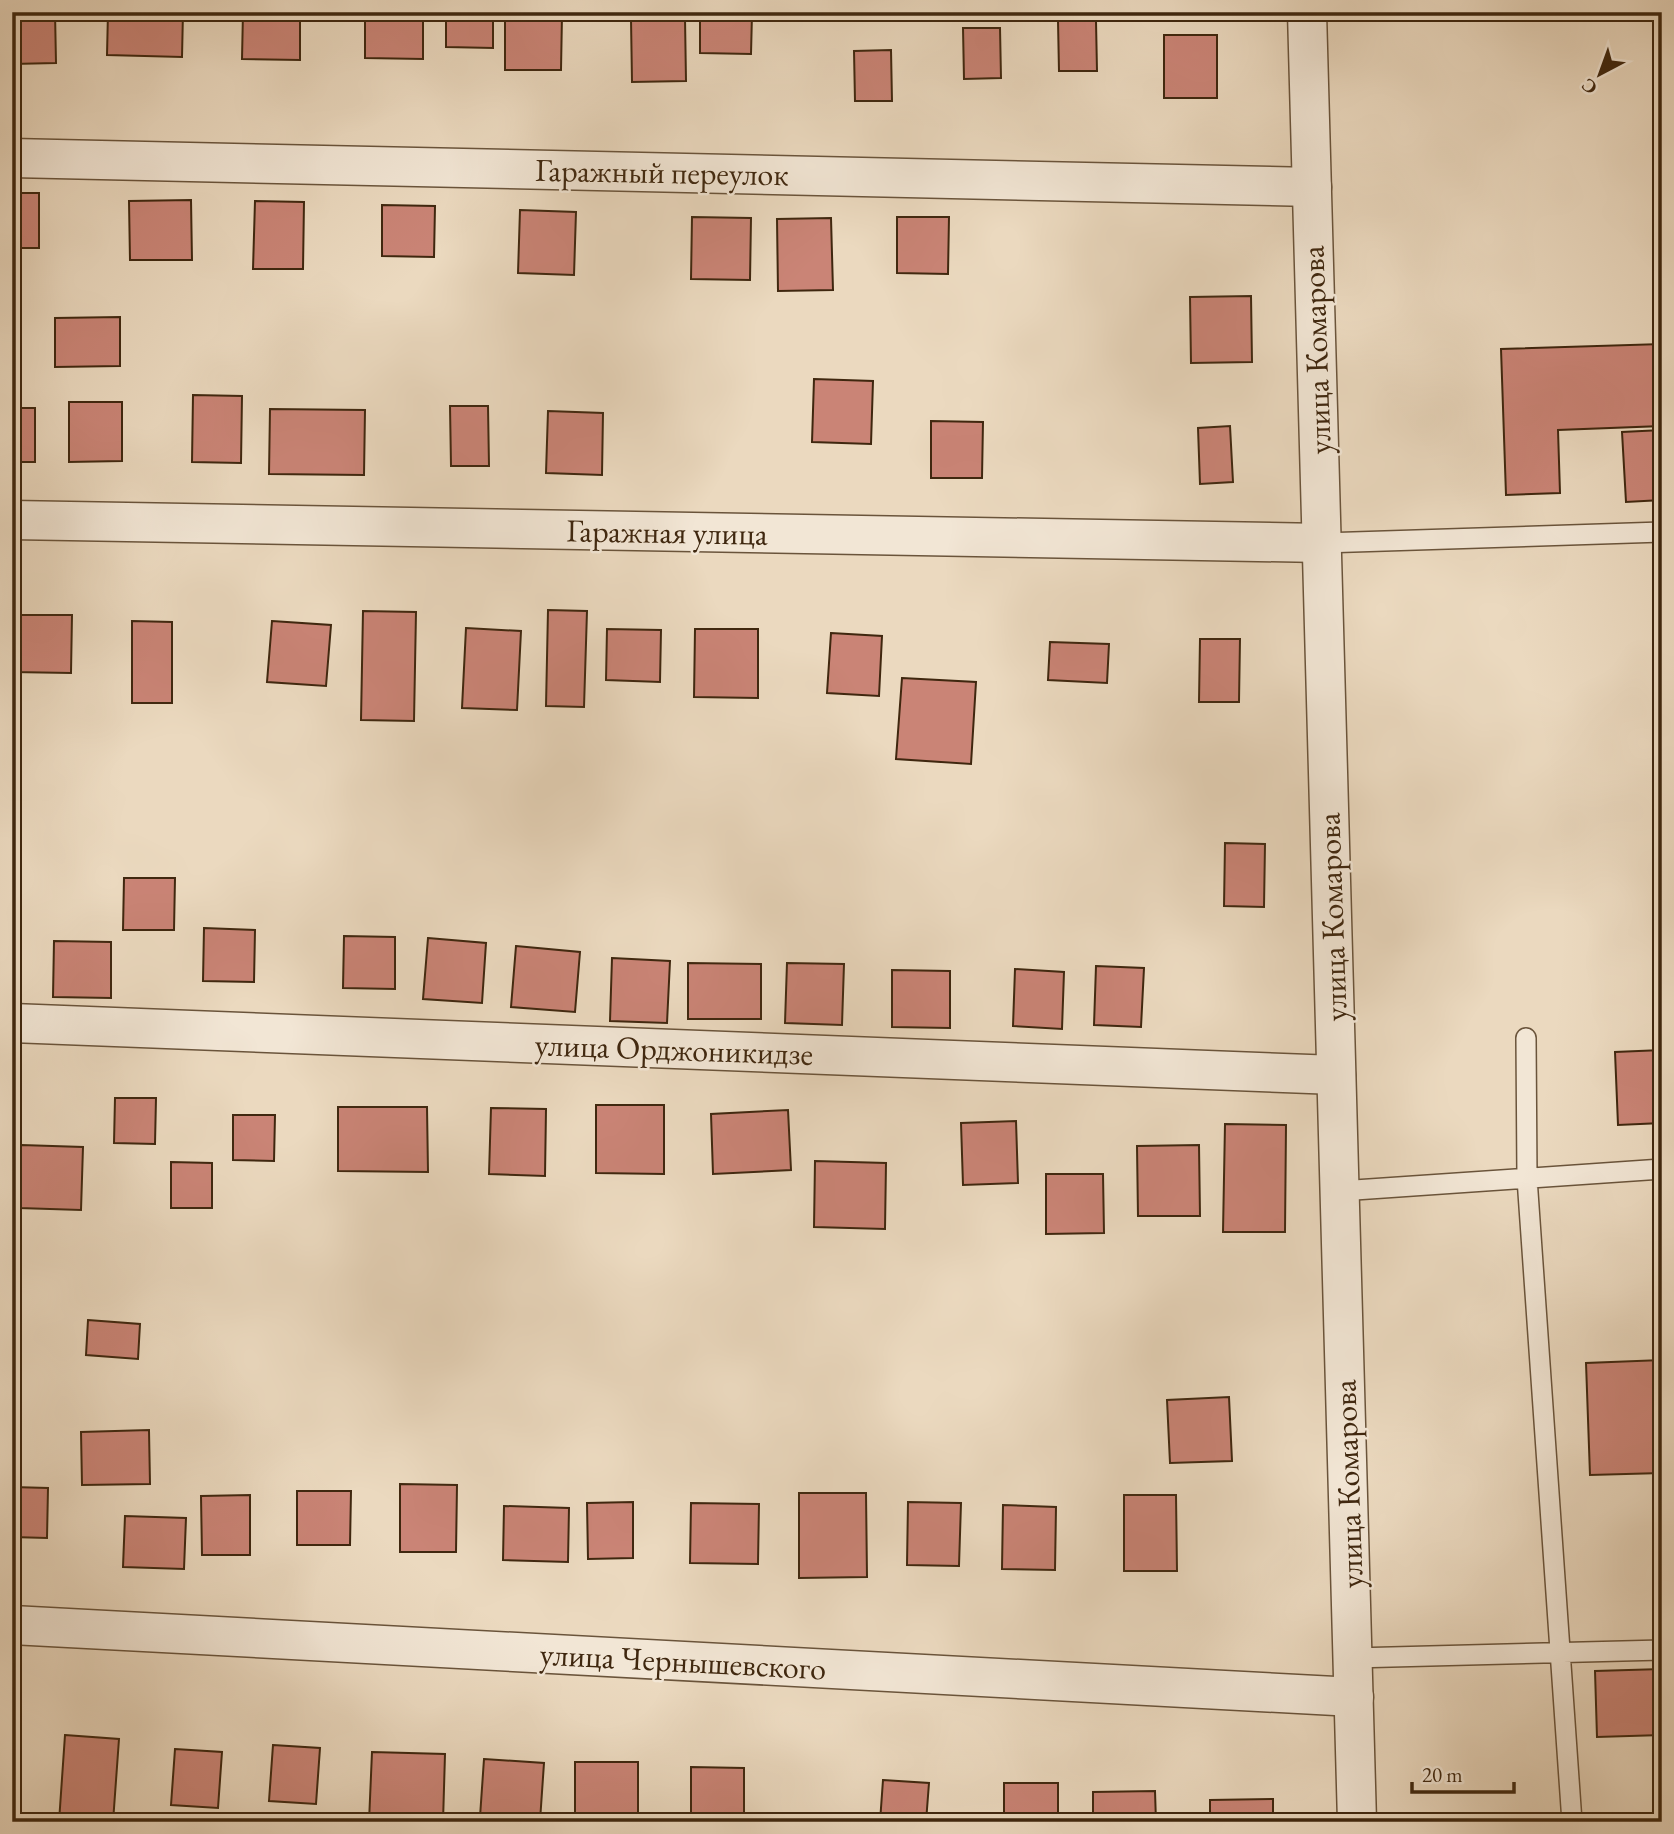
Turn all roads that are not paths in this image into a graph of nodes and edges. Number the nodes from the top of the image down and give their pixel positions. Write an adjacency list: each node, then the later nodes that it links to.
1 (1307, 12): 3 (street, улица Комарова)
2 (12, 158): 3 (street, Гаражный переулок)
3 (1312, 187): 6 (street, улица Комарова)
4 (12, 520): 6 (street, Гаражная улица)
5 (1662, 532): 6 (lane)
6 (1322, 543): 9 (street, улица Комарова)
7 (12, 1023): 9 (street, улица Орджоникидзе)
8 (1526, 1038): 11 (lane)
9 (1336, 1075): 12 (street, улица Комарова)
10 (1662, 1169): 11 (lane)
11 (1527, 1178): 12 (lane); 15 (lane)
12 (1340, 1191): 16 (street, улица Комарова)
13 (12, 1625): 17 (street, улица Чернышевского)
14 (1662, 1650): 15 (lane)
15 (1559, 1652): 16 (lane); 19 (lane)
16 (1353, 1658): 17 (street, улица Комарова)
17 (1354, 1697): 18 (street, улица Комарова)
18 (1357, 1822)
19 (1572, 1822)

